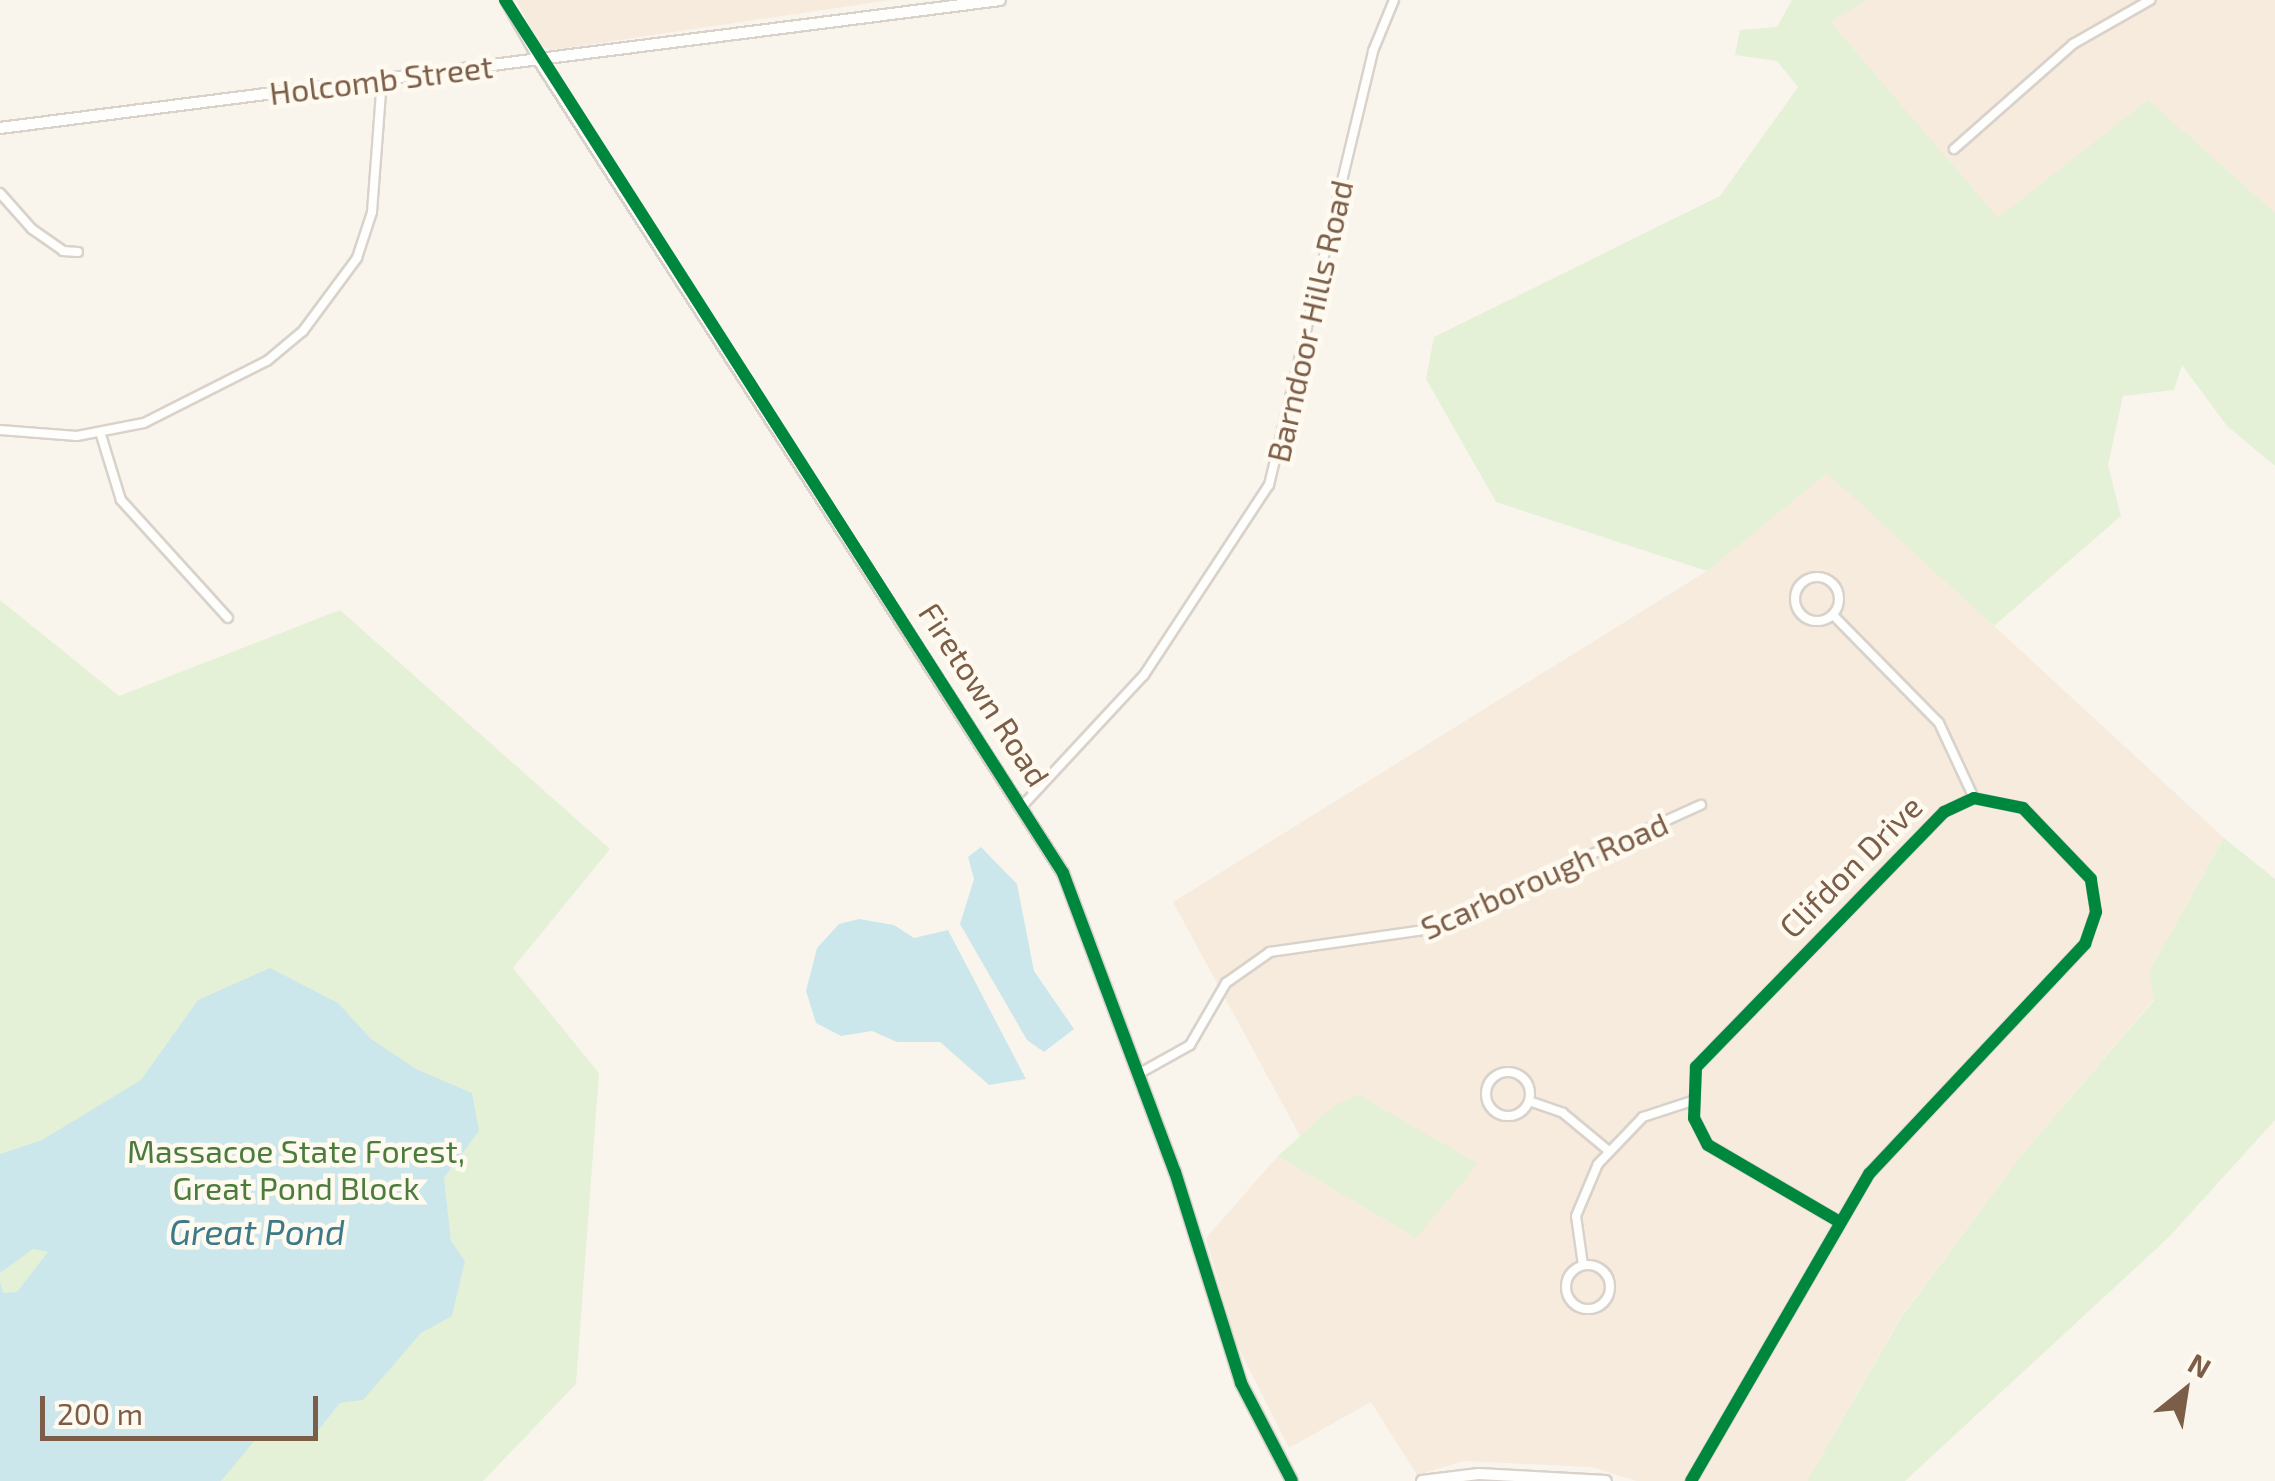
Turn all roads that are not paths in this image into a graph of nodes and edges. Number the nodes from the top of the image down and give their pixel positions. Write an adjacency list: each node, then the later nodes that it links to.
1 (505, 0): 5 (street, Firetown Road)
2 (1000, 0): 5 (street, Holcomb Street)
3 (1394, 0): 16 (street, Barndoor Hills Road)
4 (2150, 0): 8 (street)
5 (538, 59): 6 (street, Holcomb Street); 16 (street, Firetown Road)
6 (382, 80): 7 (street, Holcomb Street); 12 (street)
7 (0, 126)
8 (1954, 148)
9 (0, 193): 10 (street)
10 (78, 252)
11 (0, 430): 12 (street)
12 (101, 435): 14 (street)
13 (1833, 615): 13 (street); 15 (street)
14 (228, 618)
15 (1974, 798): 20 (street, Clifdon Drive); 22 (street, Clifdon Drive)
16 (1024, 804): 18 (street, Firetown Road)
17 (1701, 805): 18 (street, Scarborough Road)
18 (1140, 1073): 24 (street, Firetown Road)
19 (1529, 1101): 19 (street); 21 (street)
20 (1692, 1102): 21 (street); 22 (street)
21 (1609, 1151): 23 (street)
22 (1840, 1222): 27 (street, Clifdon Drive)
23 (1583, 1265): 23 (street)
24 (1292, 1481)
25 (1422, 1481): 26 (street)
26 (1606, 1481)
27 (1691, 1481)

